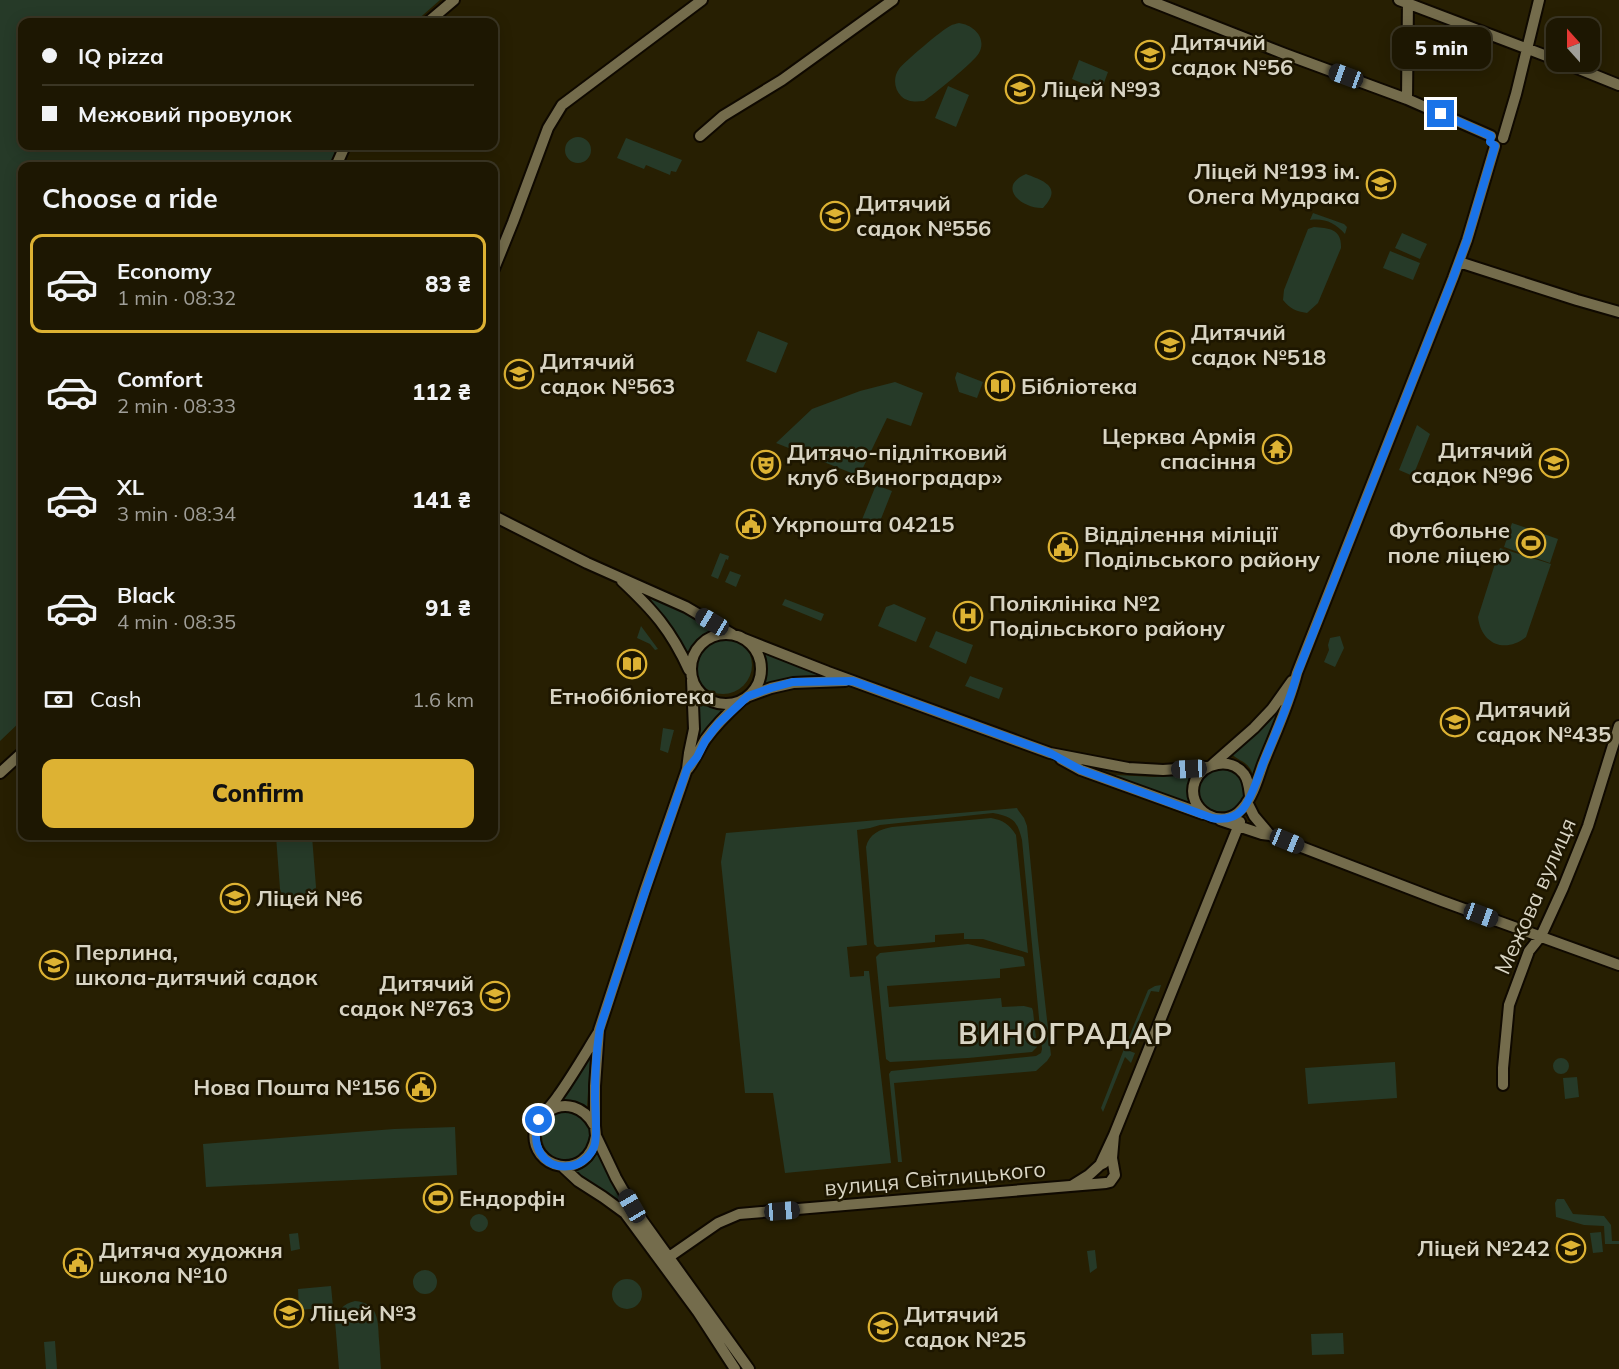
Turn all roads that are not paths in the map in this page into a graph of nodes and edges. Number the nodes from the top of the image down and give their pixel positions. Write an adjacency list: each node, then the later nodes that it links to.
1 (454, 0): 7 (street)
2 (702, 0): 15 (street)
3 (893, 0): 13 (street)
4 (1148, 0): 12 (street)
5 (1539, 0): 8 (street, вулиця Світлицького)
6 (1405, 1): 8 (street); 12 (street)
7 (433, 18)
8 (1527, 48): 9 (street); 14 (street, вулиця Світлицького)
9 (1546, 56)
10 (1586, 72): 11 (street)
11 (1619, 86)
12 (1407, 99): 14 (street)
13 (700, 136)
14 (1496, 140): 16 (street, вулиця Світлицького)
15 (498, 259)
16 (1459, 262): 17 (street); 22 (street, вулиця Світлицького)
17 (1619, 312)
18 (498, 518): 19 (street)
19 (617, 576): 20 (street); 23 (street)
20 (732, 634): 21 (street); 23 (street)
21 (744, 639): 24 (street); 25 (street)
22 (1297, 674): 29 (street, вулиця Світлицького); 32 (street, вулиця Світлицького)
23 (691, 677): 25 (street); 30 (street)
24 (853, 681): 25 (street); 27 (street)
25 (746, 698): 30 (street)
26 (1619, 726): 36 (street, Межова вулиця)
27 (1050, 753): 29 (street); 33 (street)
28 (18, 757): 31 (street)
29 (1210, 766): 32 (street); 33 (street)
30 (687, 769): 38 (street)
31 (0, 773)
32 (1248, 799): 33 (street); 34 (street, вулиця Світлицького); 35 (street)
33 (1212, 817): 34 (street)
34 (1239, 827): 35 (street); 42 (street, вулиця Світлицького)
35 (1270, 835): 36 (street)
36 (1540, 936): 37 (street); 39 (street, Межова вулиця)
37 (1619, 965)
38 (599, 1030): 40 (street); 41 (street)
39 (1503, 1085)
40 (544, 1114): 41 (street); 44 (street)
41 (595, 1131): 44 (street); 48 (street)
42 (1114, 1135): 43 (street, вулиця Світлицького); 45 (street, вулиця Світлицького)
43 (1098, 1166): 45 (street); 46 (street); 47 (street, вулиця Світлицького)
44 (563, 1167): 49 (street)
45 (1113, 1167): 46 (street)
46 (1106, 1183): 47 (street, вулиця Світлицького)
47 (1073, 1185): 48 (street, вулиця Світлицького)
48 (669, 1257): 50 (street)
49 (735, 1369)
50 (749, 1369)

